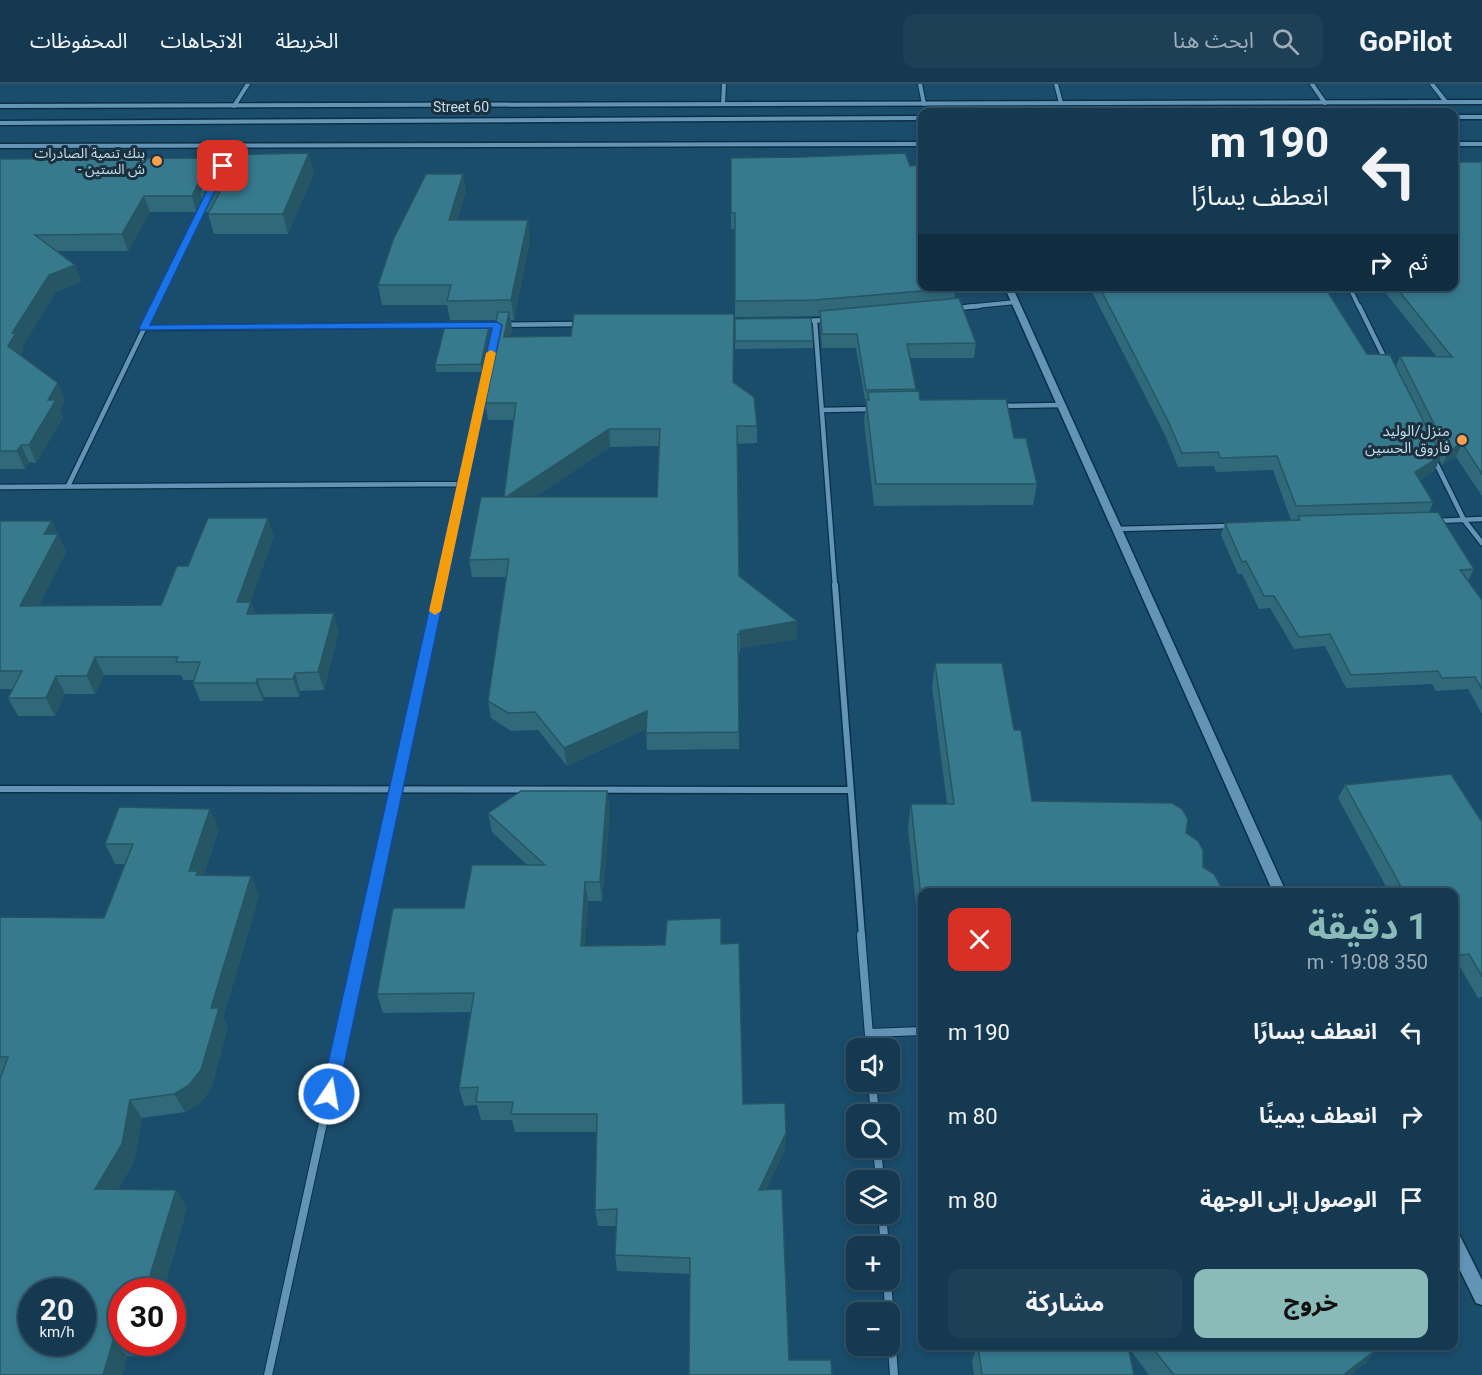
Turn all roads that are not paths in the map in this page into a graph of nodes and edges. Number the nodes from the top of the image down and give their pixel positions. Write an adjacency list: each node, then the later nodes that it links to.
1 (248, 84): 15 (street)
2 (724, 84): 12 (street)
3 (920, 84): 13 (street)
4 (1056, 84): 9 (street)
5 (1312, 84): 11 (street)
6 (1432, 84): 7 (street)
7 (1446, 102): 8 (street); 11 (street)
8 (1482, 102)
9 (1061, 103): 10 (street); 13 (street)
10 (1190, 103): 11 (street); 16 (street)
11 (1325, 103)
12 (723, 104): 13 (street); 15 (street)
13 (924, 104)
14 (0, 106): 15 (street)
15 (234, 106)
16 (1193, 108)
17 (1458, 117): 18 (street)
18 (1482, 117)
19 (918, 118): 20 (street, Street 60)
20 (0, 123)
21 (881, 144): 22 (street); 26 (street); 27 (street)
22 (918, 144)
23 (1458, 144): 24 (street)
24 (1480, 145)
25 (0, 146): 26 (street)
26 (233, 146): 28 (street)
27 (918, 153)
28 (222, 167)
29 (207, 199): 41 (street)
30 (1010, 291): 32 (street)
31 (1351, 291): 44 (street)
32 (1016, 302): 33 (street); 45 (street)
33 (945, 309)
34 (839, 319): 36 (street)
35 (792, 321): 36 (street)
36 (815, 321): 48 (street)
37 (580, 324): 40 (street)
38 (462, 325): 41 (street)
39 (474, 325): 40 (street)
40 (497, 325): 42 (street)
41 (144, 328): 51 (street)
42 (495, 336)
43 (492, 348): 50 (street)
44 (1391, 371)
45 (1061, 405): 46 (street); 57 (street)
46 (990, 406)
47 (882, 409): 48 (street)
48 (822, 410): 61 (street)
49 (1433, 456): 54 (street)
50 (463, 484): 51 (street); 60 (street)
51 (68, 486): 52 (street)
52 (0, 487)
53 (1482, 519): 54 (street)
54 (1464, 520): 55 (street); 58 (street)
55 (1428, 521)
56 (1237, 526): 57 (street)
57 (1117, 529): 62 (street)
58 (1482, 543)
59 (0, 789): 60 (street)
60 (396, 790): 61 (street); 69 (street)
61 (850, 790): 64 (street)
62 (1278, 888)
63 (918, 1031): 64 (street)
64 (869, 1033): 65 (street)
65 (869, 1038)
66 (1458, 1250): 68 (street)
67 (888, 1290): 70 (street)
68 (1482, 1297)
69 (268, 1375)
70 (894, 1375)

